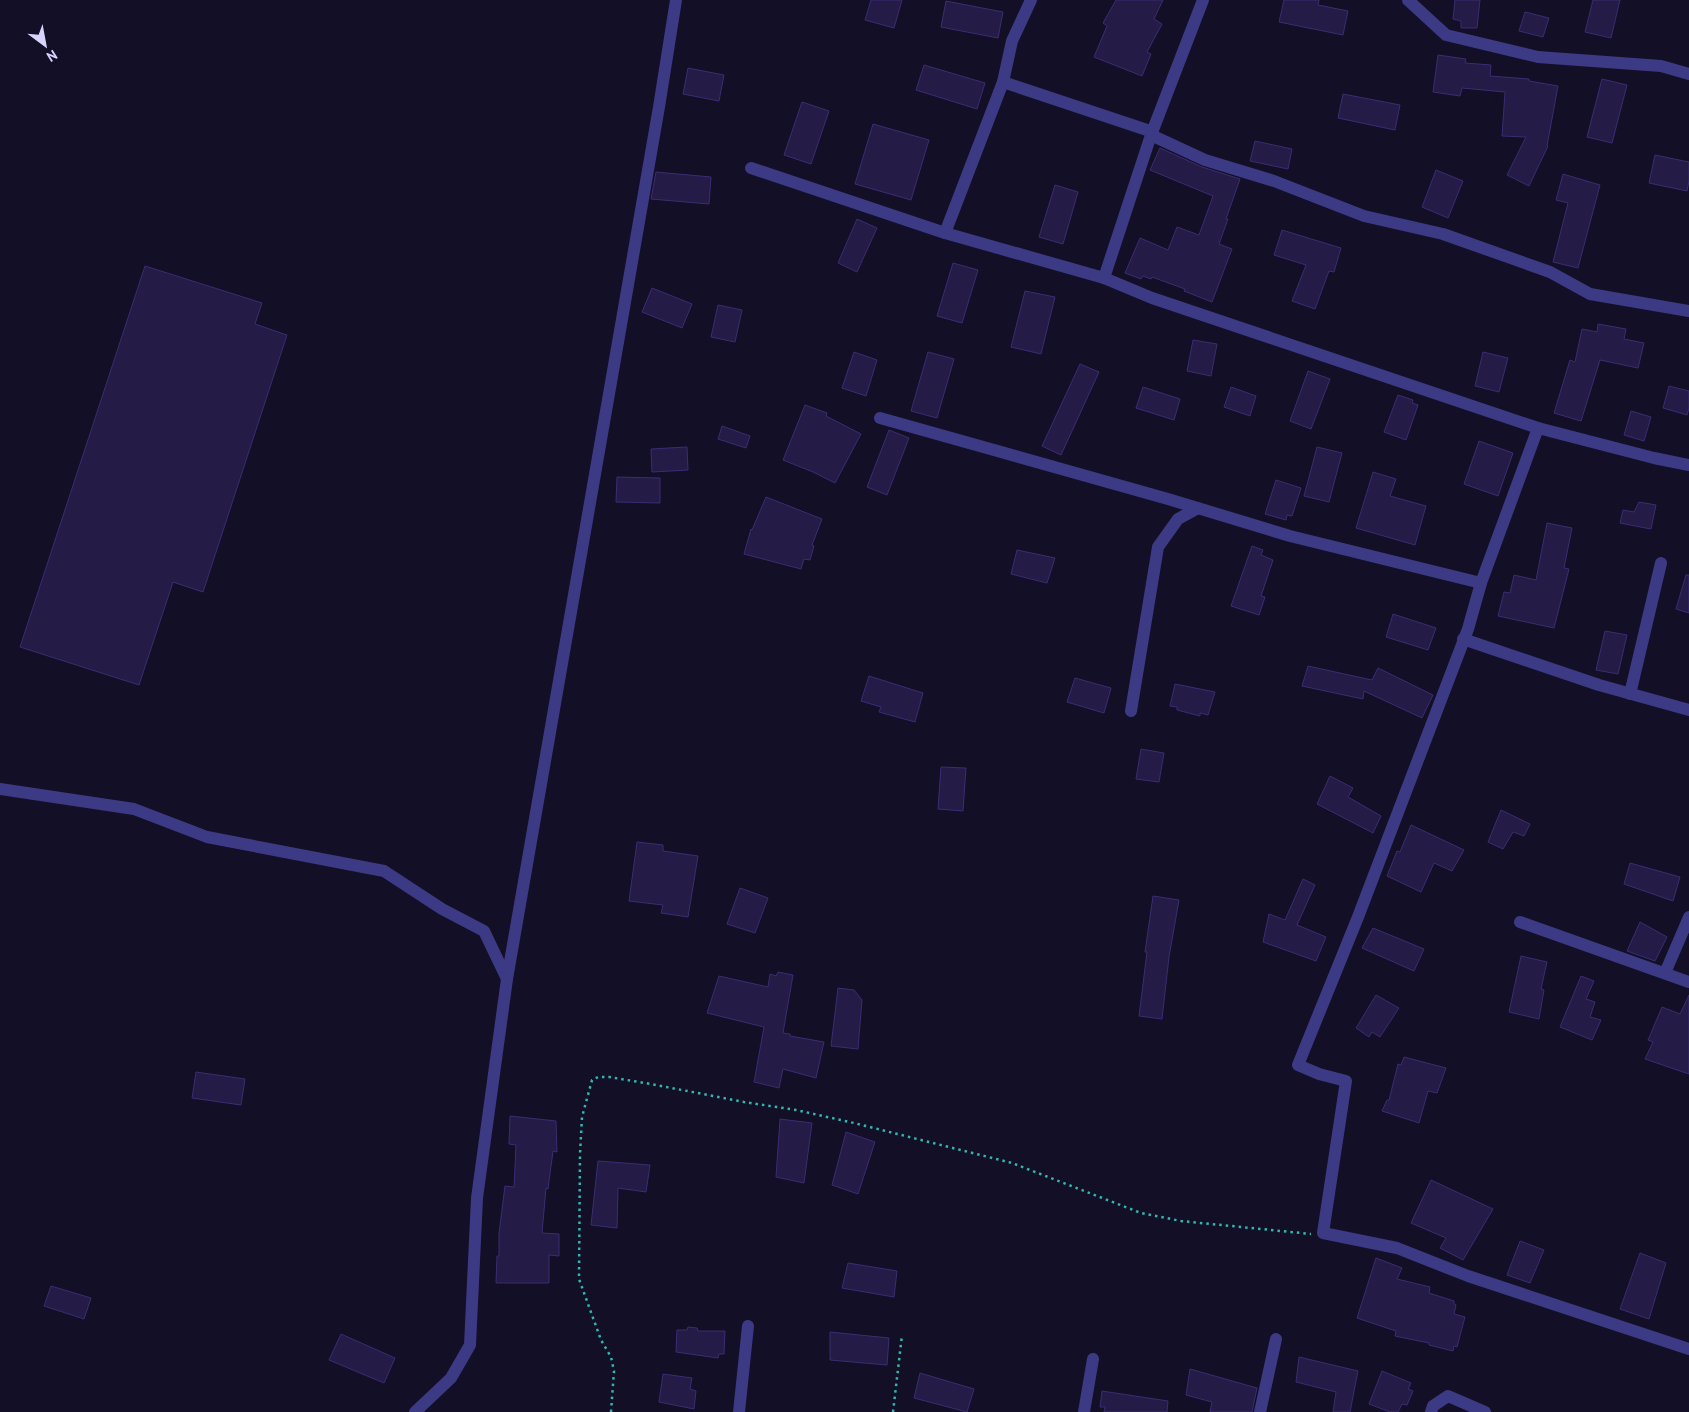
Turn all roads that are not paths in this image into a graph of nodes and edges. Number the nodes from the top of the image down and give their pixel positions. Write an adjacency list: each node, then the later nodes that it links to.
1 (676, 0): 26 (street)
2 (1031, 0): 6 (street)
3 (1203, 0): 7 (street)
4 (1408, 0): 5 (street)
5 (1689, 74)
6 (1003, 82): 7 (street); 9 (street)
7 (1152, 134): 10 (street); 11 (street)
8 (751, 168): 9 (street)
9 (946, 233): 10 (street)
10 (1104, 278): 13 (street)
11 (1689, 311)
12 (880, 418): 15 (street)
13 (1538, 428): 14 (street); 17 (street)
14 (1689, 465)
15 (1198, 508): 17 (street); 21 (street)
16 (1661, 563): 19 (street)
17 (1481, 583): 18 (street)
18 (1463, 639): 19 (street); 30 (street)
19 (1630, 694): 20 (street)
20 (1689, 710)
21 (1131, 711)
22 (0, 789): 26 (street)
23 (1689, 918): 25 (street)
24 (1520, 922): 25 (street)
25 (1665, 973): 27 (street)
26 (507, 979): 32 (street)
27 (1689, 982)
28 (748, 1326): 33 (street)
29 (1276, 1339): 35 (street)
30 (1689, 1349)
31 (1093, 1359): 34 (street)
32 (414, 1412)
33 (739, 1412)
34 (1084, 1412)
35 (1260, 1412)
36 (1431, 1412): 37 (street)
37 (1485, 1412)

